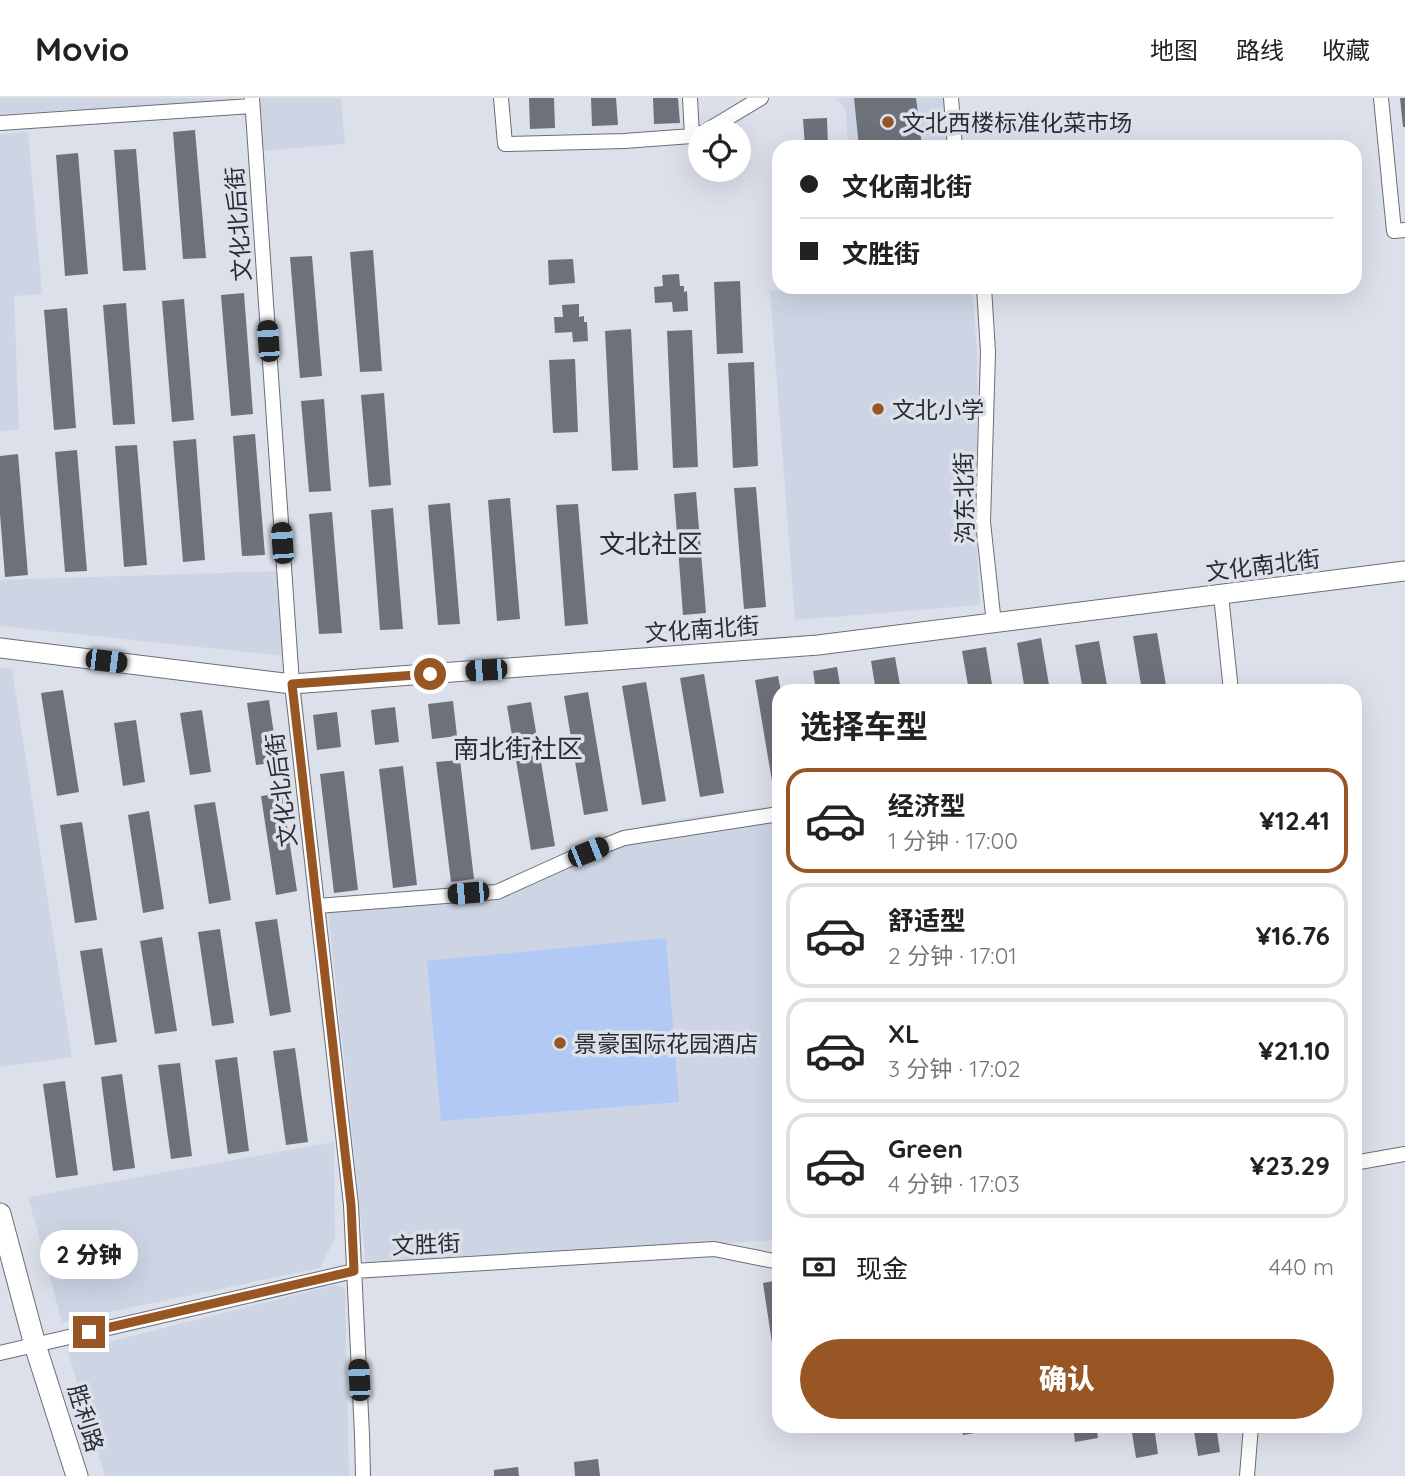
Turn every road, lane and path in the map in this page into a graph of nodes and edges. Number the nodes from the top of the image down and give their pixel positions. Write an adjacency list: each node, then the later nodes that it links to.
1 (501, 98): 10 (street)
2 (690, 98): 7 (street)
3 (761, 98): 8 (street)
4 (951, 98): 11 (street)
5 (1381, 98): 12 (street)
6 (252, 102): 9 (street); 18 (street, 文化北后街)
7 (695, 119)
8 (725, 119)
9 (0, 123)
10 (688, 135)
11 (954, 140)
12 (1405, 230)
13 (984, 294): 16 (street, 沟东北街)
14 (1405, 571): 15 (street, 文化南北街)
15 (1222, 595): 16 (street, 文化南北街); 19 (street)
16 (994, 624): 18 (street, 文化南北街)
17 (0, 648): 18 (street, 文化南北街)
18 (292, 684): 21 (street, 文化北后街)
19 (1230, 684)
20 (772, 815): 21 (street)
21 (317, 906): 26 (street, 文化北后街)
22 (1405, 1154): 23 (street)
23 (1362, 1162)
24 (0, 1214): 27 (main road, 胜利路)
25 (772, 1261): 26 (street, 文胜街)
26 (354, 1271): 27 (street, 文胜街); 31 (street, 文化北后街)
27 (35, 1345): 28 (street, 文胜街); 30 (main road, 胜利路)
28 (0, 1353)
29 (1250, 1433): 32 (street)
30 (77, 1476)
31 (363, 1476)
32 (1247, 1476)

